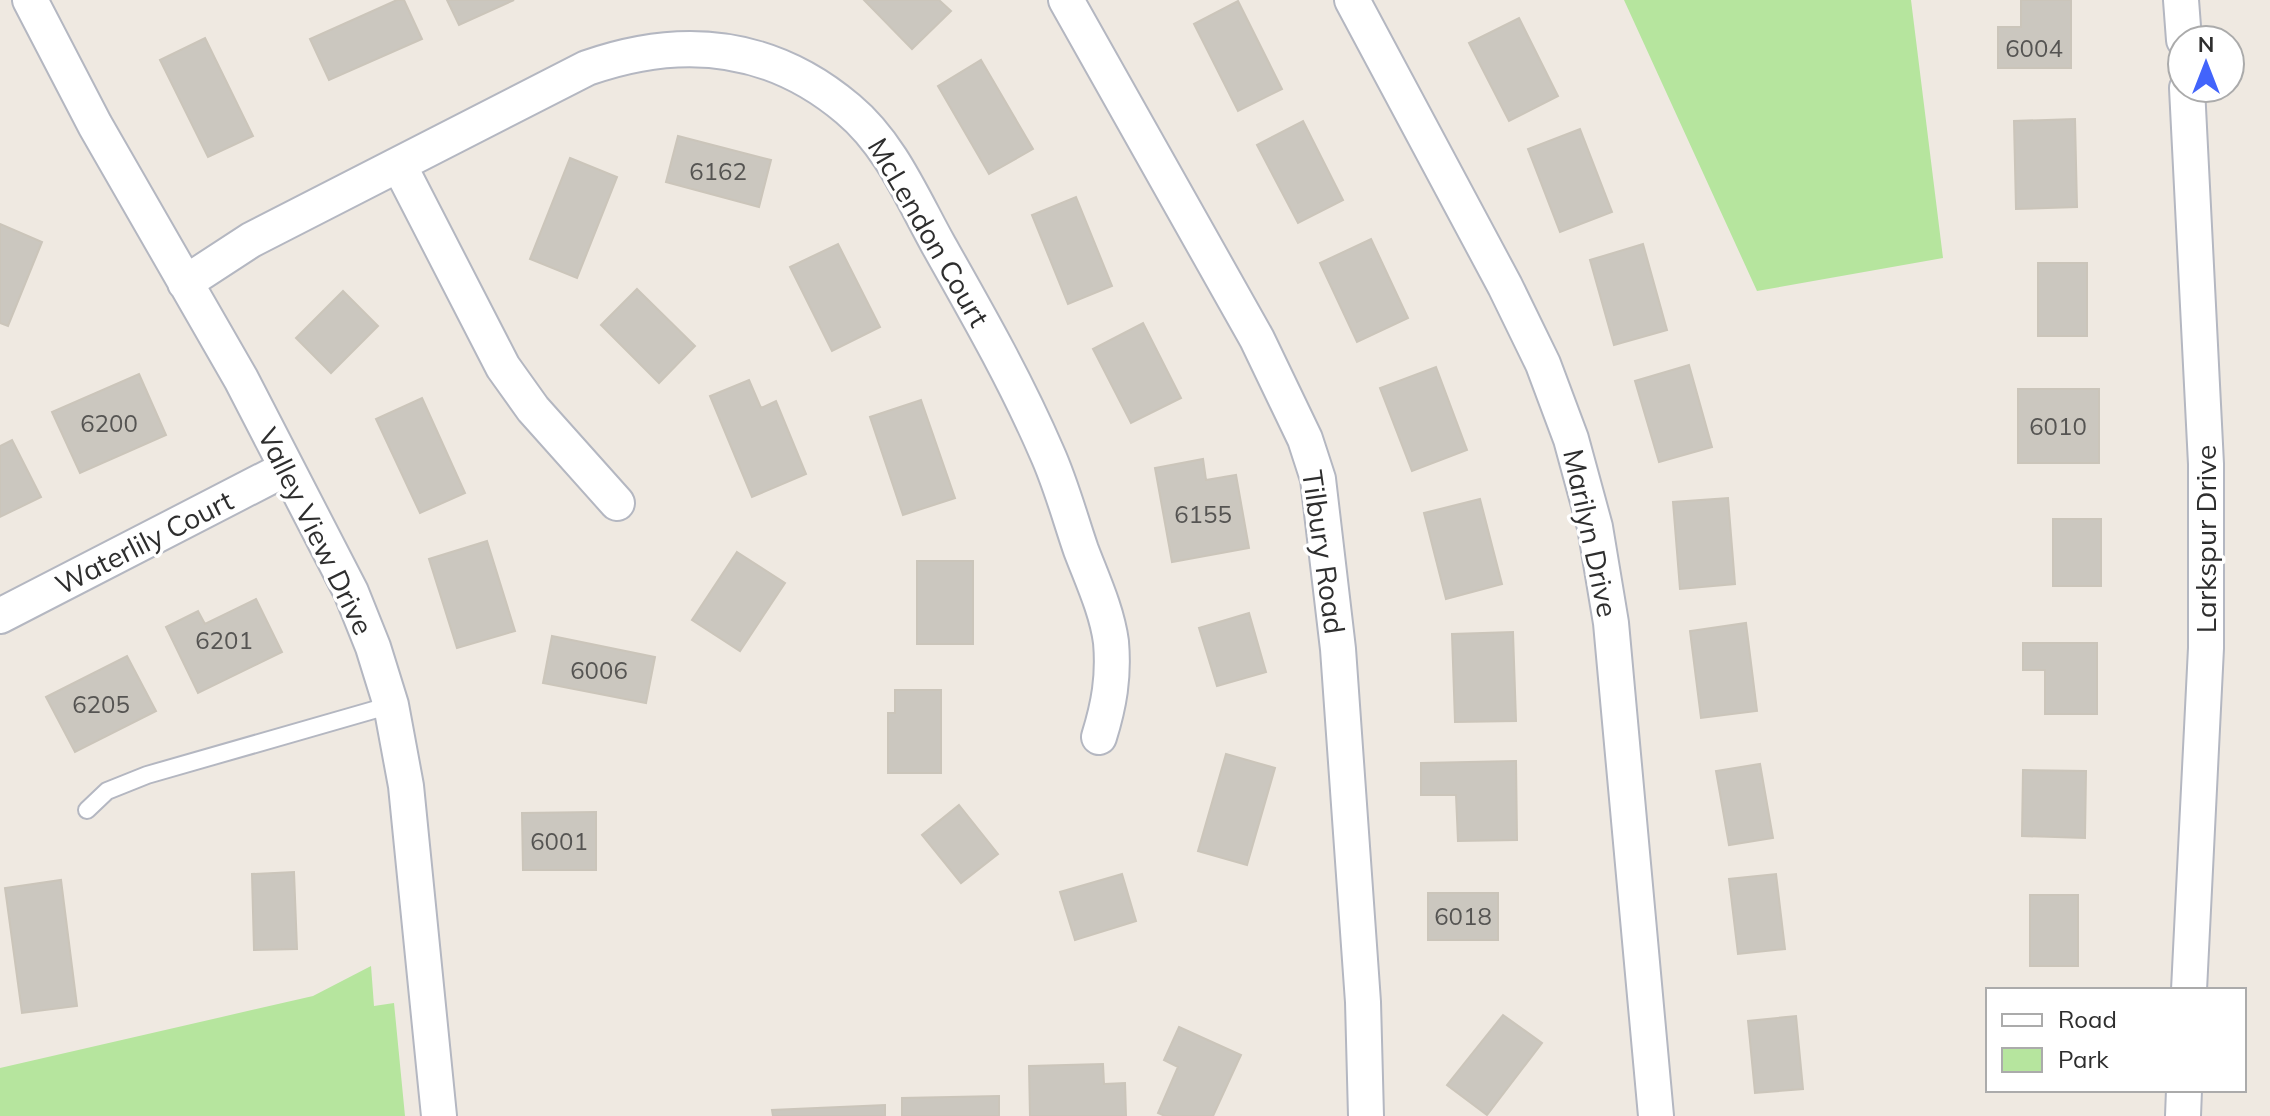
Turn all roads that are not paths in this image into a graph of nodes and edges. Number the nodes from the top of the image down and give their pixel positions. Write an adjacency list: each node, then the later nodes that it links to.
1 (30, 0): 8 (street, Valley View Drive)
2 (1066, 0): 18 (street, Tilbury Road)
3 (1352, 0): 19 (street, Marilyn Drive)
4 (2181, 0): 5 (street)
5 (2183, 24)
6 (2188, 104): 15 (street, Larkspur Drive)
7 (399, 165): 8 (street, McLendon Court); 10 (street); 13 (street, McLendon Court)
8 (185, 283): 9 (street, Valley View Drive)
9 (287, 468): 11 (street, Waterlily Court); 12 (street, Valley View Drive)
10 (617, 503)
11 (0, 616)
12 (391, 705): 14 (lane); 17 (street, Valley View Drive)
13 (1099, 737)
14 (87, 810)
15 (2189, 988)
16 (2184, 1092): 20 (street)
17 (439, 1116)
18 (1366, 1116)
19 (1656, 1116)
20 (2183, 1116)

